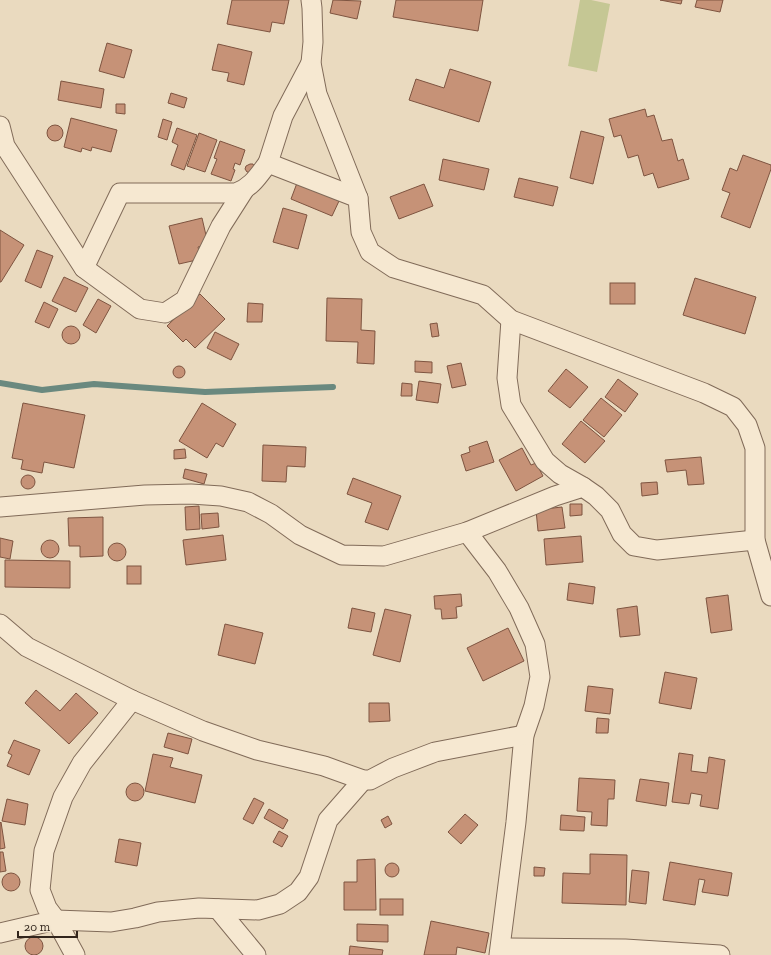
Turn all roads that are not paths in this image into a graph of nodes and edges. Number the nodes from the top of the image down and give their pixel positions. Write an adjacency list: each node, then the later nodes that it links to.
1 (311, 0): 2 (street)
2 (311, 62): 5 (street); 7 (street)
3 (0, 126): 4 (street)
4 (2, 146): 8 (street)
5 (268, 163): 6 (street); 7 (street)
6 (244, 190): 8 (street); 8 (street)
7 (358, 198): 9 (street)
8 (84, 268)
9 (511, 320): 10 (street); 13 (street)
10 (583, 487): 12 (street); 13 (street)
11 (0, 507): 12 (street)
12 (467, 532): 17 (street)
13 (755, 540): 14 (street)
14 (771, 596)
15 (0, 624): 16 (street)
16 (132, 700): 18 (street); 20 (street)
17 (524, 735): 18 (street); 22 (street)
18 (362, 780): 19 (street)
19 (218, 909): 20 (street); 24 (street)
20 (56, 920): 21 (street); 23 (street)
21 (0, 933)
22 (500, 952): 25 (street)
23 (75, 955)
24 (256, 955)
25 (720, 955)

